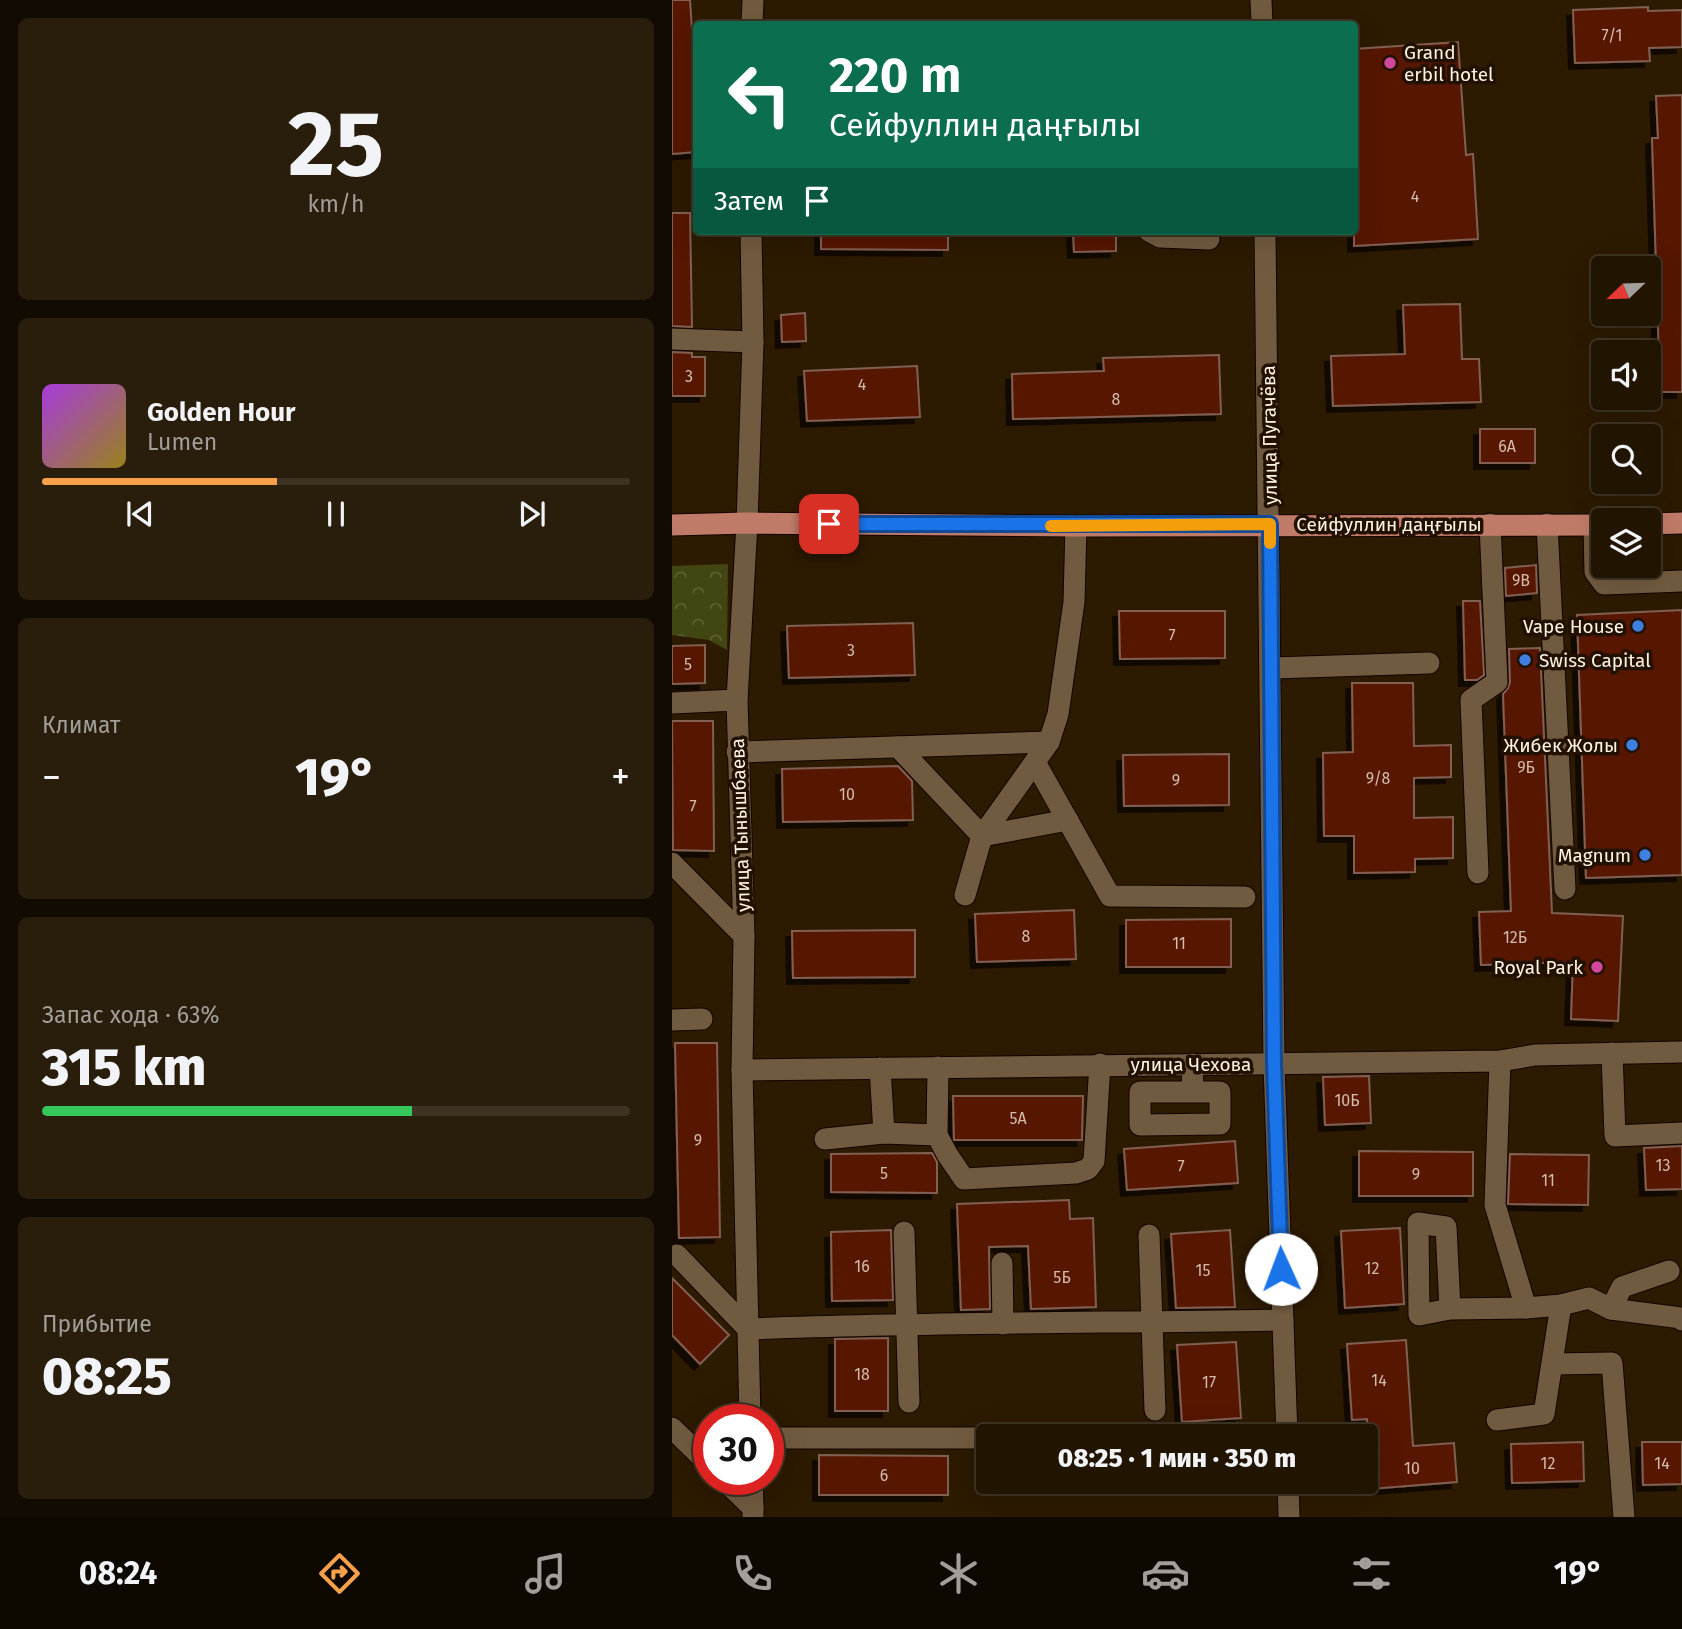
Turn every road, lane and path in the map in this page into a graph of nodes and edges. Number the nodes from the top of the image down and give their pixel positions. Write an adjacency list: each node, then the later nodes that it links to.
1 (753, 0): 3 (street)
2 (1261, 0): 4 (street)
3 (752, 21)
4 (1262, 21)
5 (751, 235): 10 (street, улица Тынышбаева)
6 (1156, 235): 8 (street)
7 (1265, 235): 13 (street, улица Пугачёва)
8 (1209, 239)
9 (672, 340): 10 (street)
10 (753, 342): 11 (street, улица Тынышбаева)
11 (747, 523): 17 (main road, Сейфуллин даңғылы); 19 (main road, Сейфуллин даңғылы); 24 (street, улица Тынышбаева)
12 (1682, 523): 16 (main road)
13 (1270, 524): 14 (main road, Сейфуллин даңғылы); 19 (main road, Сейфуллин даңғылы); 23 (street, улица Пугачёва)
14 (1490, 524): 15 (main road, Сейфуллин даңғылы); 33 (street)
15 (1547, 524): 18 (main road, Сейфуллин даңғылы); 34 (street)
16 (1661, 524)
17 (672, 525)
18 (1591, 525)
19 (1076, 526): 26 (street)
20 (1600, 578): 21 (street)
21 (1682, 581)
22 (1429, 663): 23 (street)
23 (1272, 668): 44 (street, улица Пугачёва)
24 (737, 700): 25 (street); 28 (street, улица Тынышбаева)
25 (672, 703)
26 (1049, 742): 27 (street); 29 (street)
27 (898, 747): 28 (street); 31 (street)
28 (737, 752): 37 (street, улица Тынышбаева)
29 (1035, 762): 30 (street); 31 (street)
30 (1068, 820): 31 (street); 36 (street)
31 (982, 836): 35 (street)
32 (672, 863): 37 (street)
33 (1478, 873)
34 (1565, 889)
35 (965, 895)
36 (1245, 897)
37 (744, 936): 48 (street, улица Тынышбаева)
38 (702, 1019): 39 (street)
39 (672, 1020)
40 (1682, 1052): 41 (street, улица Чехова)
41 (1612, 1053): 42 (street, улица Чехова); 51 (street)
42 (1500, 1061): 44 (street, улица Чехова); 60 (street)
43 (1192, 1064): 44 (street, улица Чехова); 45 (street, улица Чехова); 49 (street)
44 (1274, 1064): 63 (street, улица Пугачёва)
45 (1100, 1065): 46 (street, улица Чехова); 52 (street)
46 (938, 1067): 47 (street, улица Чехова); 52 (street)
47 (880, 1068): 48 (street, улица Чехова); 50 (street)
48 (742, 1070): 68 (street, улица Тынышбаева)
49 (1193, 1092)
50 (884, 1133): 52 (street); 53 (street)
51 (1682, 1133)
52 (937, 1135)
53 (825, 1139)
54 (904, 1232): 66 (street)
55 (1149, 1235): 65 (street)
56 (677, 1255): 68 (street)
57 (1002, 1263): 67 (street)
58 (1669, 1271): 62 (street)
59 (1561, 1305): 60 (street); 62 (street); 69 (street)
60 (1527, 1308): 61 (street)
61 (1450, 1309)
62 (1611, 1309): 64 (street)
63 (1283, 1320): 65 (street); 74 (street, улица Пугачёва)
64 (1682, 1320)
65 (1151, 1322): 67 (street); 72 (street)
66 (907, 1324): 67 (street); 68 (street); 70 (street)
67 (1003, 1324)
68 (748, 1329): 71 (street, улица Тынышбаева)
69 (1553, 1364): 73 (street); 84 (street)
70 (909, 1402)
71 (750, 1404)
72 (1155, 1410)
73 (1497, 1420)
74 (1287, 1424)
75 (672, 1428): 78 (street)
76 (784, 1438): 77 (street)
77 (976, 1438)
78 (693, 1448)
79 (1288, 1494): 83 (street)
80 (737, 1495): 82 (street)
81 (752, 1495): 82 (street)
82 (753, 1513)
83 (1289, 1517)
84 (1624, 1517)

